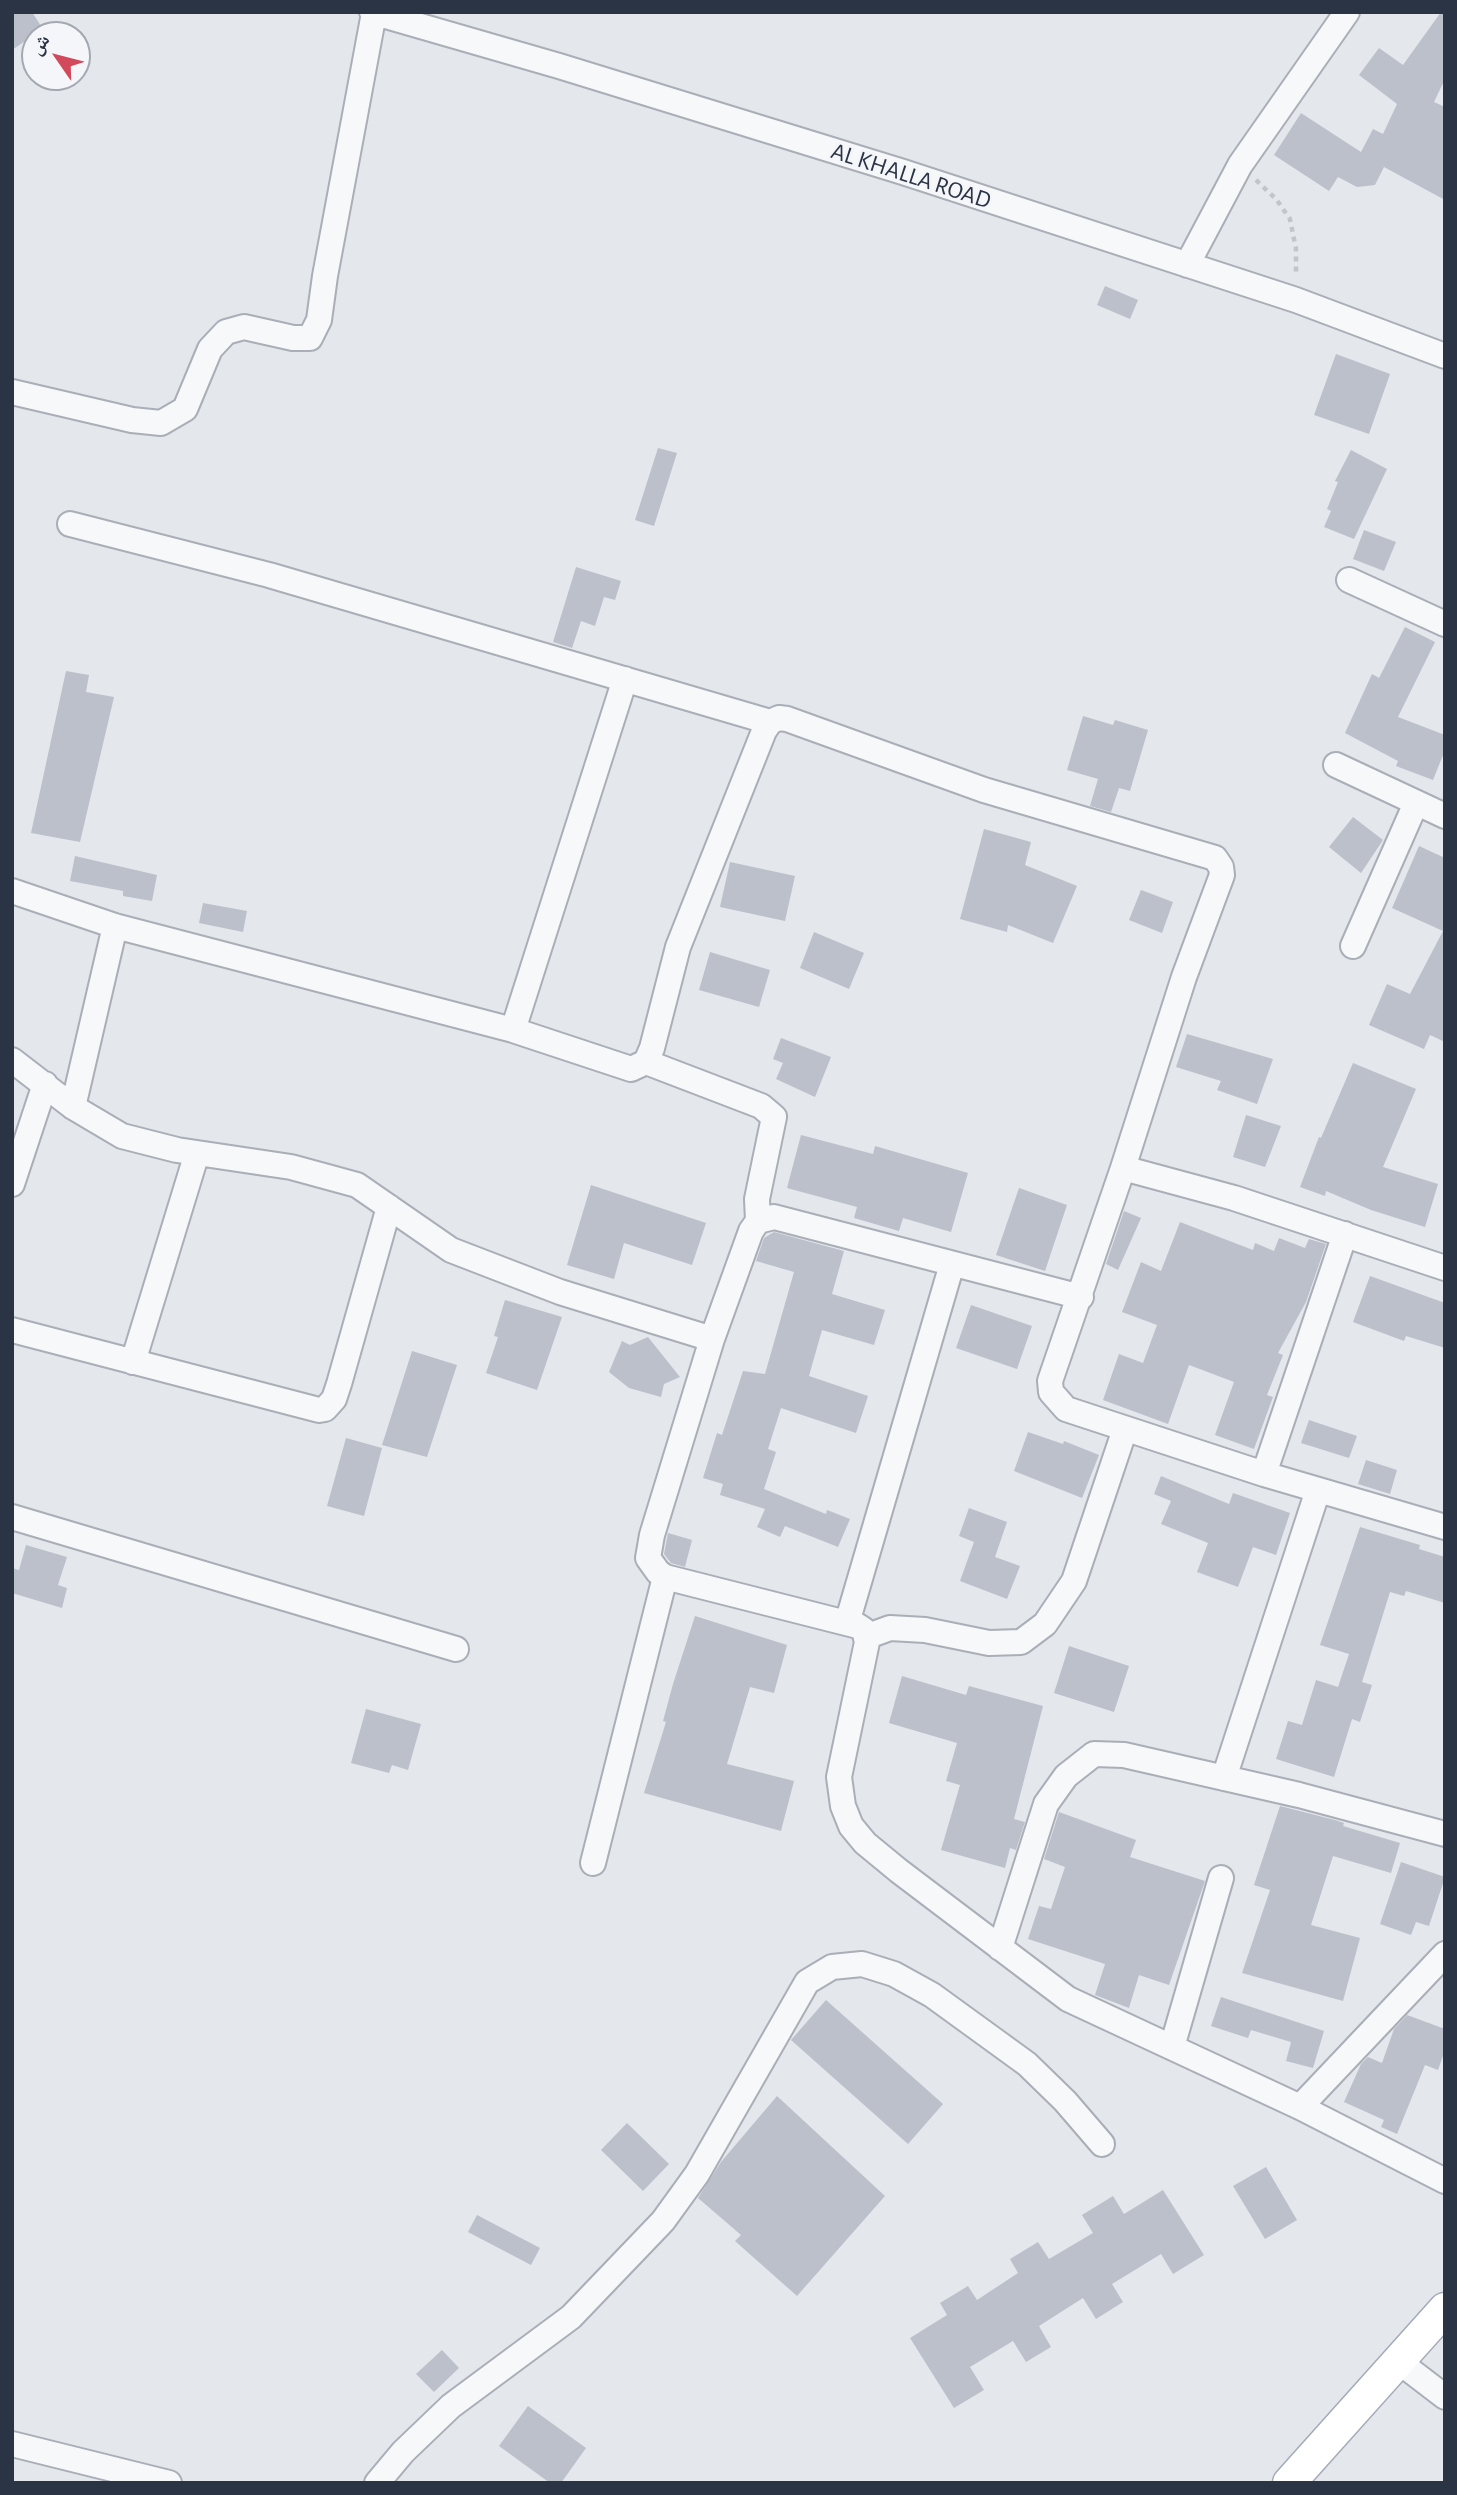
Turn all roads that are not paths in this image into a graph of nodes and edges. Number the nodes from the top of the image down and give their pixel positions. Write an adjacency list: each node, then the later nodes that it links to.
1 (1347, 12): 3 (street)
2 (373, 13): 3 (street, AL KHALLA ROAD); 5 (street)
3 (1187, 265): 4 (street, AL KHALLA ROAD)
4 (1445, 356)
5 (12, 392)
6 (70, 524): 9 (street)
7 (1349, 580): 8 (street)
8 (1445, 624)
9 (625, 679): 10 (street); 17 (street)
10 (770, 722): 19 (street); 23 (street)
11 (1336, 765): 12 (street)
12 (1416, 803): 13 (street); 16 (street)
13 (1444, 814)
14 (12, 891): 15 (street)
15 (115, 926): 17 (street); 21 (street)
16 (1353, 946)
17 (513, 1030): 19 (street)
18 (12, 1060): 20 (street)
19 (646, 1062): 26 (street)
20 (45, 1084): 21 (street); 24 (street)
21 (73, 1107): 22 (street)
22 (197, 1153): 25 (street); 33 (street)
23 (1123, 1168): 27 (street); 30 (street)
24 (12, 1184)
25 (389, 1207): 32 (street); 33 (street)
26 (758, 1221): 28 (street); 32 (street)
27 (1345, 1234): 29 (street); 35 (street)
28 (952, 1264): 30 (street); 40 (street)
29 (1445, 1268)
30 (1080, 1297): 34 (street)
31 (12, 1330): 33 (street)
32 (712, 1339): 39 (street)
33 (134, 1362)
34 (1125, 1429): 35 (street); 41 (street)
35 (1264, 1474): 36 (street)
36 (1318, 1490): 38 (street); 43 (street)
37 (12, 1517): 42 (street)
38 (1445, 1527)
39 (665, 1577): 40 (street); 45 (street)
40 (846, 1623): 41 (street)
41 (868, 1636): 47 (street)
42 (456, 1649)
43 (1224, 1778): 44 (street); 47 (street)
44 (1445, 1834)
45 (593, 1863)
46 (1221, 1878): 49 (street)
47 (1000, 1948): 49 (street)
48 (1445, 1954): 50 (street)
49 (1172, 2048): 50 (street)
50 (1300, 2106): 52 (street)
51 (1102, 2144): 58 (street)
52 (1445, 2181)
53 (1445, 2309): 54 (main road)
54 (1398, 2361): 55 (street); 59 (main road)
55 (1445, 2397)
56 (12, 2444): 57 (street)
57 (169, 2483)
58 (377, 2483)
59 (1289, 2483)

